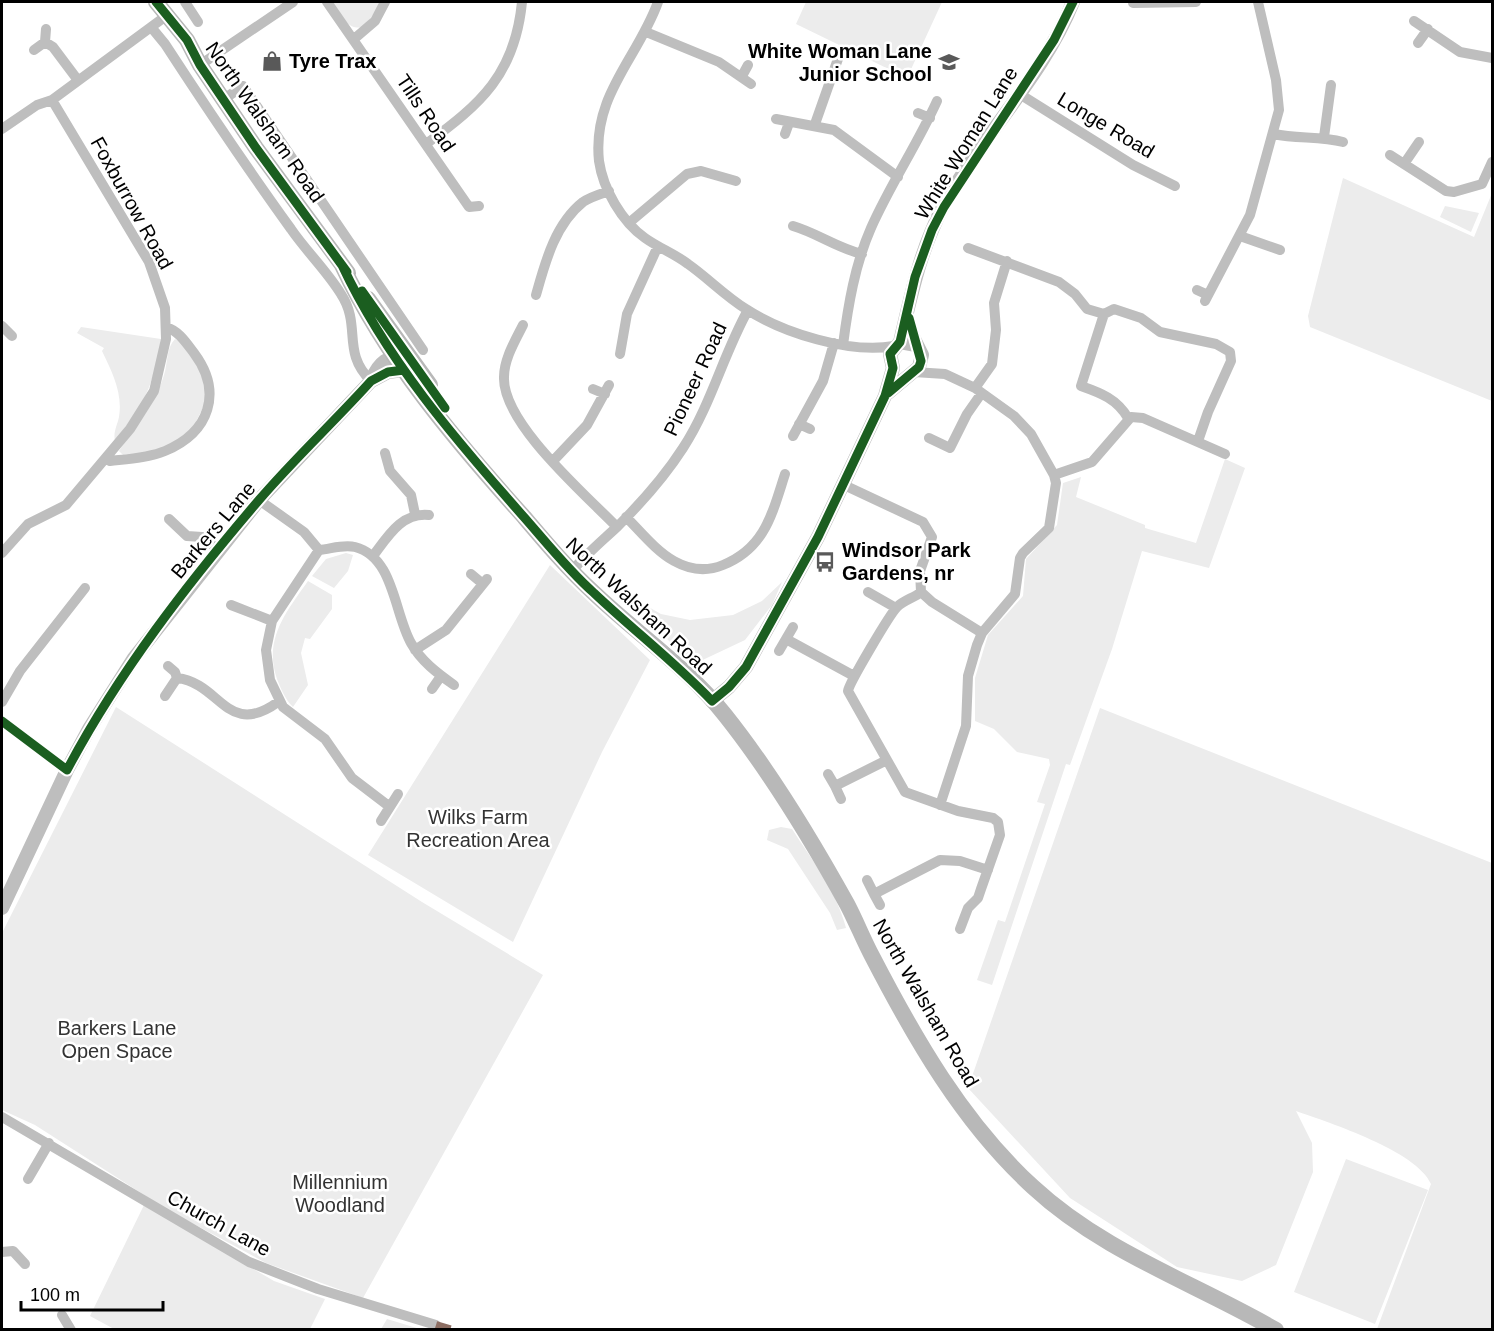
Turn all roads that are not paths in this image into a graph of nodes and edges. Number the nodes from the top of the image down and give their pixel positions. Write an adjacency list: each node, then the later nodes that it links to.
1 (156, 2): 13 (main road, North Walsham Road)
2 (185, 2): 15 (street, North Walsham Road)
3 (293, 2): 26 (street)
4 (327, 2): 20 (street, Tills Road)
5 (385, 2): 20 (street)
6 (522, 2): 47 (street)
7 (658, 2): 19 (street)
8 (1073, 2): 32 (street, White Woman Lane)
9 (1146, 2): 10 (street); 12 (street)
10 (1196, 2)
11 (1258, 2): 43 (street)
12 (1133, 3)
13 (166, 16): 16 (street); 26 (main road, North Walsham Road)
14 (1414, 21): 17 (street)
15 (198, 22)
16 (151, 27): 29 (street); 84 (street, North Walsham Road)
17 (1428, 28): 22 (street); 25 (street)
18 (46, 29): 21 (street)
19 (646, 32): 28 (street); 54 (street)
20 (354, 39): 47 (street, Tills Road)
21 (45, 42): 23 (street); 29 (street)
22 (1418, 43)
23 (34, 50)
24 (839, 56): 41 (street)
25 (1492, 58)
26 (200, 65): 33 (main road, North Walsham Road)
27 (748, 65): 28 (street)
28 (742, 76): 30 (street)
29 (77, 79): 34 (street)
30 (751, 84)
31 (1331, 85): 44 (street)
32 (1018, 93): 53 (street, Longe Road); 69 (street, White Woman Lane)
33 (224, 99): 55 (street, North Walsham Road); 57 (main road, North Walsham Road)
34 (52, 100): 39 (street); 73 (street, Foxburrow Road)
35 (937, 101): 37 (street)
36 (918, 113): 37 (street)
37 (930, 118): 51 (street)
38 (776, 119): 40 (street)
39 (4, 123)
40 (789, 123): 41 (street); 42 (street)
41 (815, 124): 51 (street)
42 (785, 134)
43 (1274, 134): 44 (street); 60 (street)
44 (1324, 137): 45 (street)
45 (1342, 142)
46 (1419, 142): 50 (street)
47 (426, 144): 56 (street, Tills Road)
48 (1390, 154): 50 (street)
49 (1492, 162): 50 (street)
50 (1404, 164)
51 (898, 177): 64 (street)
52 (736, 181): 58 (street)
53 (1175, 186)
54 (609, 191): 58 (street); 67 (street)
55 (325, 206): 57 (street, North Walsham Road); 80 (street, North Walsham Road)
56 (471, 209)
57 (311, 220): 80 (main road, North Walsham Road)
58 (630, 222): 61 (street)
59 (792, 226): 64 (street)
60 (1240, 236): 63 (street); 66 (street)
61 (658, 246): 68 (street); 79 (street)
62 (968, 248): 65 (street)
63 (1280, 250)
64 (862, 254): 75 (street)
65 (1007, 261): 70 (street); 86 (street)
66 (1197, 290)
67 (536, 295)
68 (748, 310): 75 (street); 104 (street, Pioneer Road)
69 (908, 312): 76 (street, White Woman Lane); 78 (street, White Woman Lane)
70 (1104, 314): 88 (street); 93 (street)
71 (523, 325): 97 (street)
72 (2, 326): 74 (street)
73 (167, 328): 96 (street, Foxburrow Road); 96 (street)
74 (12, 336)
75 (838, 344): 77 (street); 89 (street)
76 (897, 344): 77 (street); 78 (street); 81 (street, White Woman Lane)
77 (855, 347): 81 (street)
78 (919, 350): 82 (street, White Woman Lane); 83 (street)
79 (620, 354)
80 (407, 358): 84 (street, Barkers Lane); 111 (main road, North Walsham Road)
81 (891, 365): 82 (street); 87 (street, White Woman Lane)
82 (912, 373): 83 (street); 87 (street, White Woman Lane)
83 (945, 374): 86 (street)
84 (371, 381): 101 (street, Barkers Lane)
85 (593, 389): 97 (street)
86 (978, 391): 92 (street); 98 (street)
87 (885, 396): 99 (street, White Woman Lane)
88 (1128, 418): 93 (street); 98 (street)
89 (799, 424): 90 (street); 91 (street)
90 (810, 429)
91 (793, 436)
92 (929, 438)
93 (1198, 441): 95 (street)
94 (385, 453): 102 (street)
95 (1225, 454)
96 (106, 459): 109 (street, Foxburrow Road)
97 (553, 461): 106 (street)
98 (1054, 476): 120 (street)
99 (844, 485): 115 (street); 131 (street, White Woman Lane)
100 (792, 489): 104 (street)
101 (259, 500): 107 (street, Barkers Lane); 108 (street)
102 (415, 514): 103 (street); 110 (street)
103 (429, 515)
104 (626, 517): 106 (street, Pioneer Road)
105 (169, 519): 107 (street, Barkers Lane)
106 (617, 527): 111 (street, Pioneer Road)
107 (219, 550): 136 (street, Barkers Lane)
108 (319, 550): 110 (street); 118 (street)
109 (2, 553)
110 (373, 556): 122 (street)
111 (572, 571): 131 (main road, North Walsham Road)
112 (471, 574): 122 (street)
113 (85, 588): 132 (street)
114 (868, 592): 117 (street)
115 (921, 592): 117 (street); 120 (street)
116 (231, 605): 118 (street)
117 (896, 608): 126 (street)
118 (272, 621): 133 (street)
119 (793, 627): 121 (street)
120 (982, 633): 141 (street)
121 (786, 639): 123 (street); 126 (street)
122 (415, 650): 125 (street)
123 (779, 651)
124 (168, 666): 127 (street)
125 (441, 676): 128 (street); 129 (street)
126 (854, 676): 135 (street)
127 (177, 678): 130 (street); 133 (street)
128 (453, 685)
129 (432, 689)
130 (165, 696)
131 (712, 701): 158 (main road, North Walsham Road)
132 (2, 702)
133 (278, 702): 142 (street)
134 (2, 721): 136 (street)
135 (887, 760): 138 (street); 141 (street)
136 (67, 770): 147 (street, Barkers Lane)
137 (828, 774): 138 (street)
138 (835, 786): 140 (street)
139 (398, 794): 142 (street)
140 (841, 799)
141 (940, 805): 144 (street)
142 (390, 807): 143 (street)
143 (381, 821)
144 (988, 870): 146 (street); 149 (street)
145 (867, 880): 146 (street)
146 (874, 894): 148 (street)
147 (2, 904)
148 (880, 905)
149 (960, 929)
150 (2, 1117): 151 (street, Church Lane)
151 (49, 1143): 152 (street); 156 (street, Church Lane)
152 (27, 1179)
153 (2, 1252): 154 (street)
154 (25, 1264)
155 (62, 1315): 157 (street)
156 (436, 1324)
157 (71, 1329)
158 (1276, 1329)

